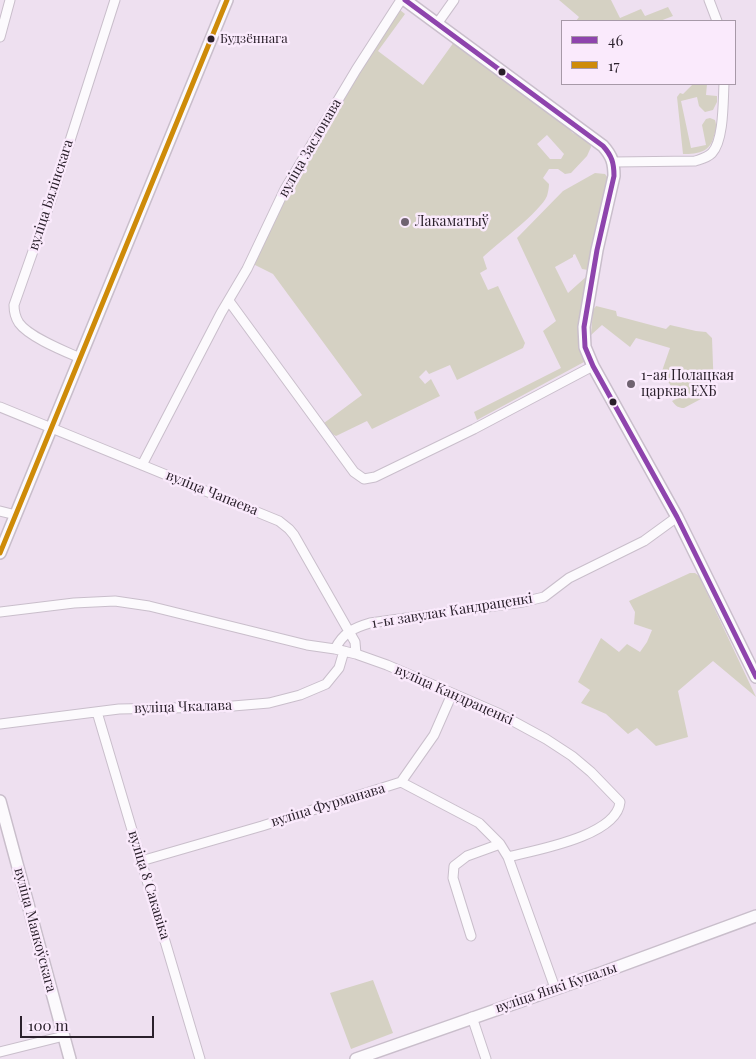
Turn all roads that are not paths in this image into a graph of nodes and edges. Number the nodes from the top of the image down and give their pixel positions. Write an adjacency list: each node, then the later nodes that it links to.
1 (10, 0): 10 (street)
2 (115, 0): 14 (street, вуліца Бялінскага)
3 (227, 0): 14 (street)
4 (401, 0): 13 (street, вуліца Заслонава)
5 (405, 0): 9 (street)
6 (454, 0): 9 (street)
7 (709, 0): 8 (street)
8 (716, 20)
9 (437, 24): 12 (street)
10 (0, 36)
11 (724, 85): 12 (street)
12 (614, 162): 15 (street)
13 (229, 301): 15 (street); 18 (street, вуліца Заслонава)
14 (80, 358): 17 (street)
15 (594, 366): 21 (street)
16 (0, 407): 17 (street, вуліца Чапаева)
17 (51, 428): 18 (street, вуліца Чапаева); 20 (street)
18 (142, 465): 24 (street, вуліца Чапаева)
19 (0, 511): 20 (street)
20 (16, 515): 22 (street)
21 (677, 517): 24 (street, 1-ы завулак Кандраценкі); 27 (street)
22 (0, 553)
23 (0, 612): 25 (street, вуліца Кандраценкі)
24 (349, 631): 25 (street); 26 (street, вуліца Чапаева)
25 (339, 650): 26 (street, вуліца Кандраценкі); 29 (street, вуліца Чкалава)
26 (356, 654): 28 (street, вуліца Кандраценкі)
27 (756, 677)
28 (452, 694): 31 (street); 34 (street, вуліца Кандраценкі)
29 (97, 712): 30 (street, вуліца Чкалава); 35 (street, вуліца 8 Сакавіка)
30 (0, 724)
31 (402, 782): 33 (street, вуліца Фурманава); 35 (street, вуліца Фурманава)
32 (0, 801): 40 (street, вуліца Маякоўскага)
33 (500, 844): 34 (street, вуліца Фурманава); 37 (street)
34 (508, 857): 38 (street)
35 (141, 861): 43 (street, вуліца 8 Сакавіка)
36 (756, 916): 38 (street, вуліца Янкі Купалы)
37 (471, 936)
38 (555, 988): 39 (street, вуліца Янкі Купалы)
39 (472, 1017): 44 (street, вуліца Янкі Купалы); 45 (street)
40 (64, 1036): 41 (street); 42 (street, вуліца Маякоўскага)
41 (0, 1052)
42 (70, 1059)
43 (200, 1059)
44 (356, 1059)
45 (486, 1059)

